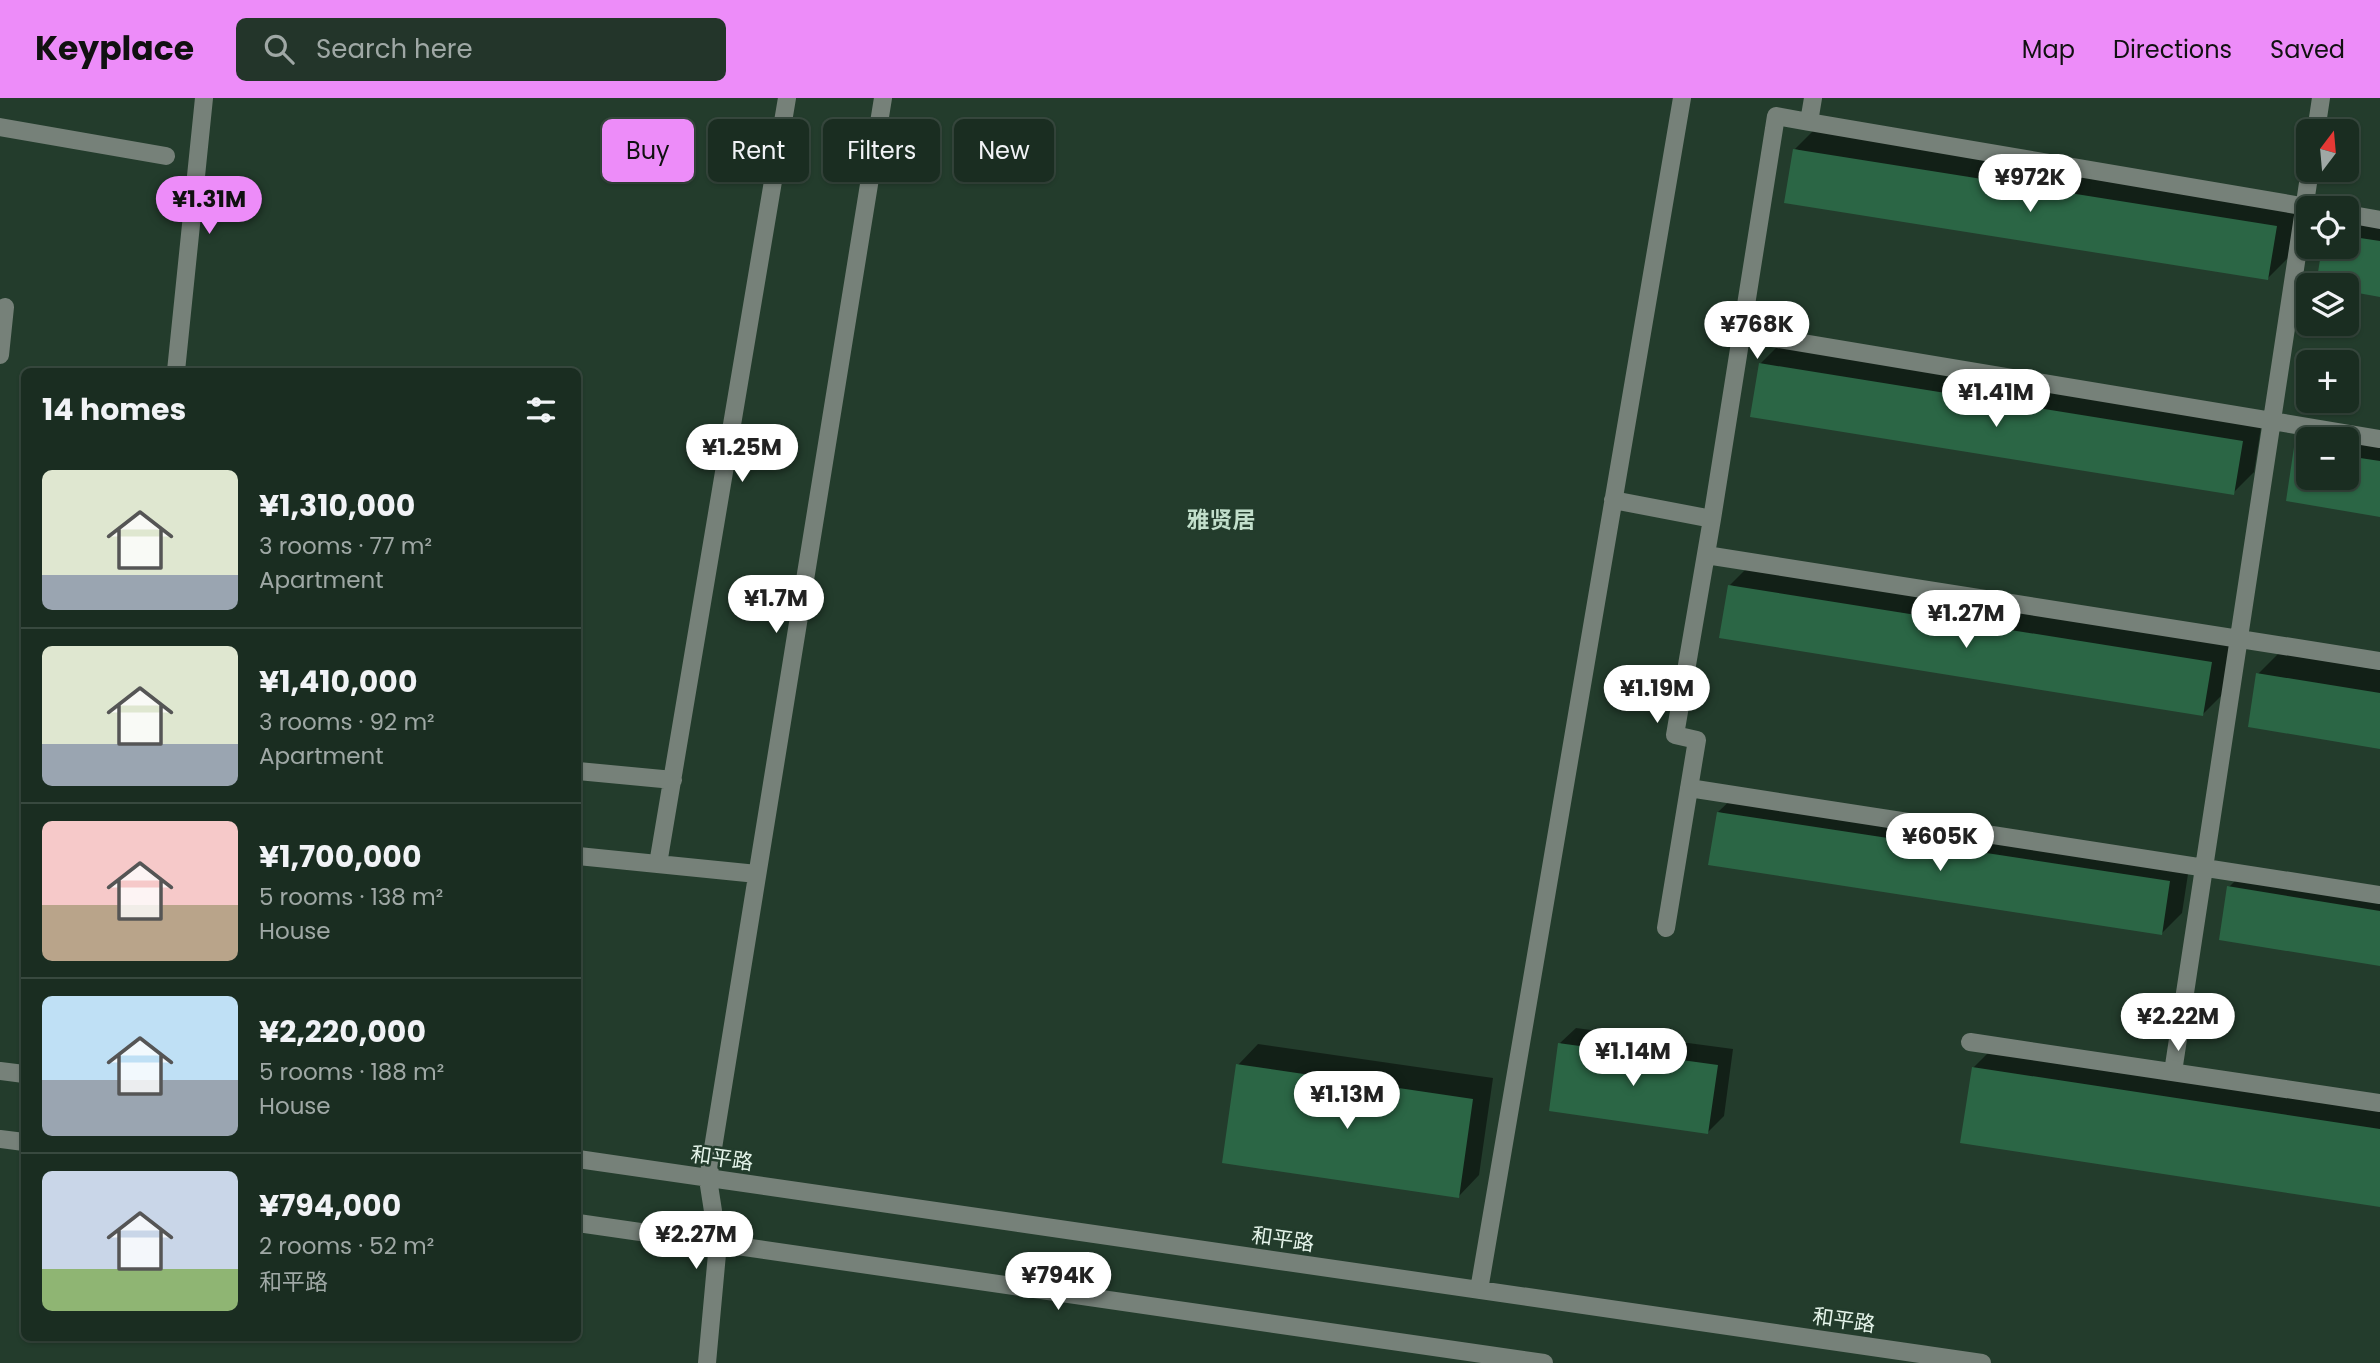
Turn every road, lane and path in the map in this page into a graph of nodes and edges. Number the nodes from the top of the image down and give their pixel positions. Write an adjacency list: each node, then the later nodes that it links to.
1 (204, 98): 18 (street)
2 (787, 98): 27 (street)
3 (883, 98): 32 (street)
4 (1682, 98): 21 (street)
5 (1813, 98): 8 (street)
6 (2321, 98): 7 (street)
7 (2318, 119)
8 (1809, 122): 11 (street); 16 (street)
9 (0, 127): 10 (street)
10 (166, 156)
11 (2296, 206)
12 (2359, 216): 13 (street)
13 (2380, 220)
14 (2300, 259): 19 (street)
15 (5, 307): 17 (street)
16 (1742, 333): 19 (street); 22 (street)
17 (0, 355)
18 (176, 368)
19 (2272, 421): 20 (street); 24 (street)
20 (2380, 439)
21 (1613, 500): 22 (street); 46 (street)
22 (1712, 519): 23 (street)
23 (1706, 555): 24 (street); 28 (street)
24 (2239, 639): 25 (street); 31 (street)
25 (2380, 661)
26 (581, 771): 27 (street)
27 (673, 780): 30 (street)
28 (1689, 788): 31 (street); 34 (street)
29 (581, 856): 30 (street)
30 (658, 864): 32 (street)
31 (2204, 867): 33 (street); 37 (street)
32 (757, 874): 43 (street)
33 (2380, 895)
34 (1666, 928)
35 (1970, 1042): 37 (street)
36 (0, 1071): 38 (street)
37 (2172, 1072): 39 (street)
38 (21, 1074)
39 (2380, 1103)
40 (0, 1139): 41 (street)
41 (21, 1142)
42 (581, 1159): 43 (street, 和平路)
43 (708, 1179): 45 (street); 46 (street, 和平路)
44 (581, 1223): 45 (street)
45 (718, 1244): 47 (street); 48 (street)
46 (1479, 1290): 49 (street, 和平路)
47 (707, 1363)
48 (1544, 1363)
49 (1982, 1363)

